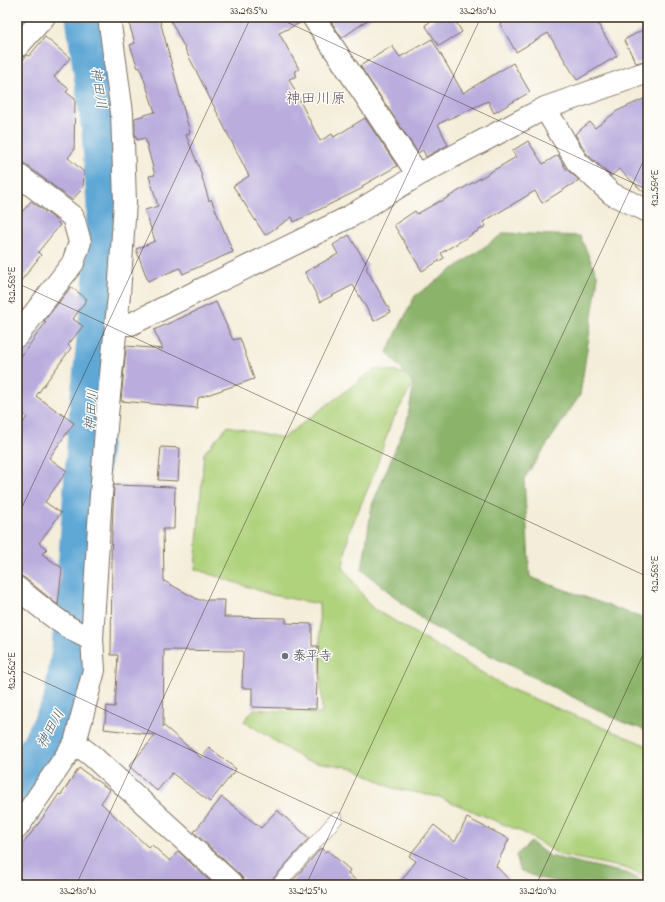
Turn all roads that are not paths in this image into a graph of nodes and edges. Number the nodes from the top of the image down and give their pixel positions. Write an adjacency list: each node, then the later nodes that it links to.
1 (44, 17): 4 (street)
2 (109, 17): 10 (street)
3 (313, 17): 8 (street)
4 (17, 47)
5 (648, 72): 6 (street)
6 (545, 108): 8 (street); 9 (street)
7 (17, 174): 11 (street)
8 (418, 175): 10 (street)
9 (648, 211)
10 (116, 324): 13 (street)
11 (17, 336)
12 (17, 588): 13 (street)
13 (89, 638): 14 (street)
14 (75, 743): 16 (street); 17 (street)
15 (336, 819): 18 (lane)
16 (17, 828)
17 (234, 885)
18 (278, 885)

